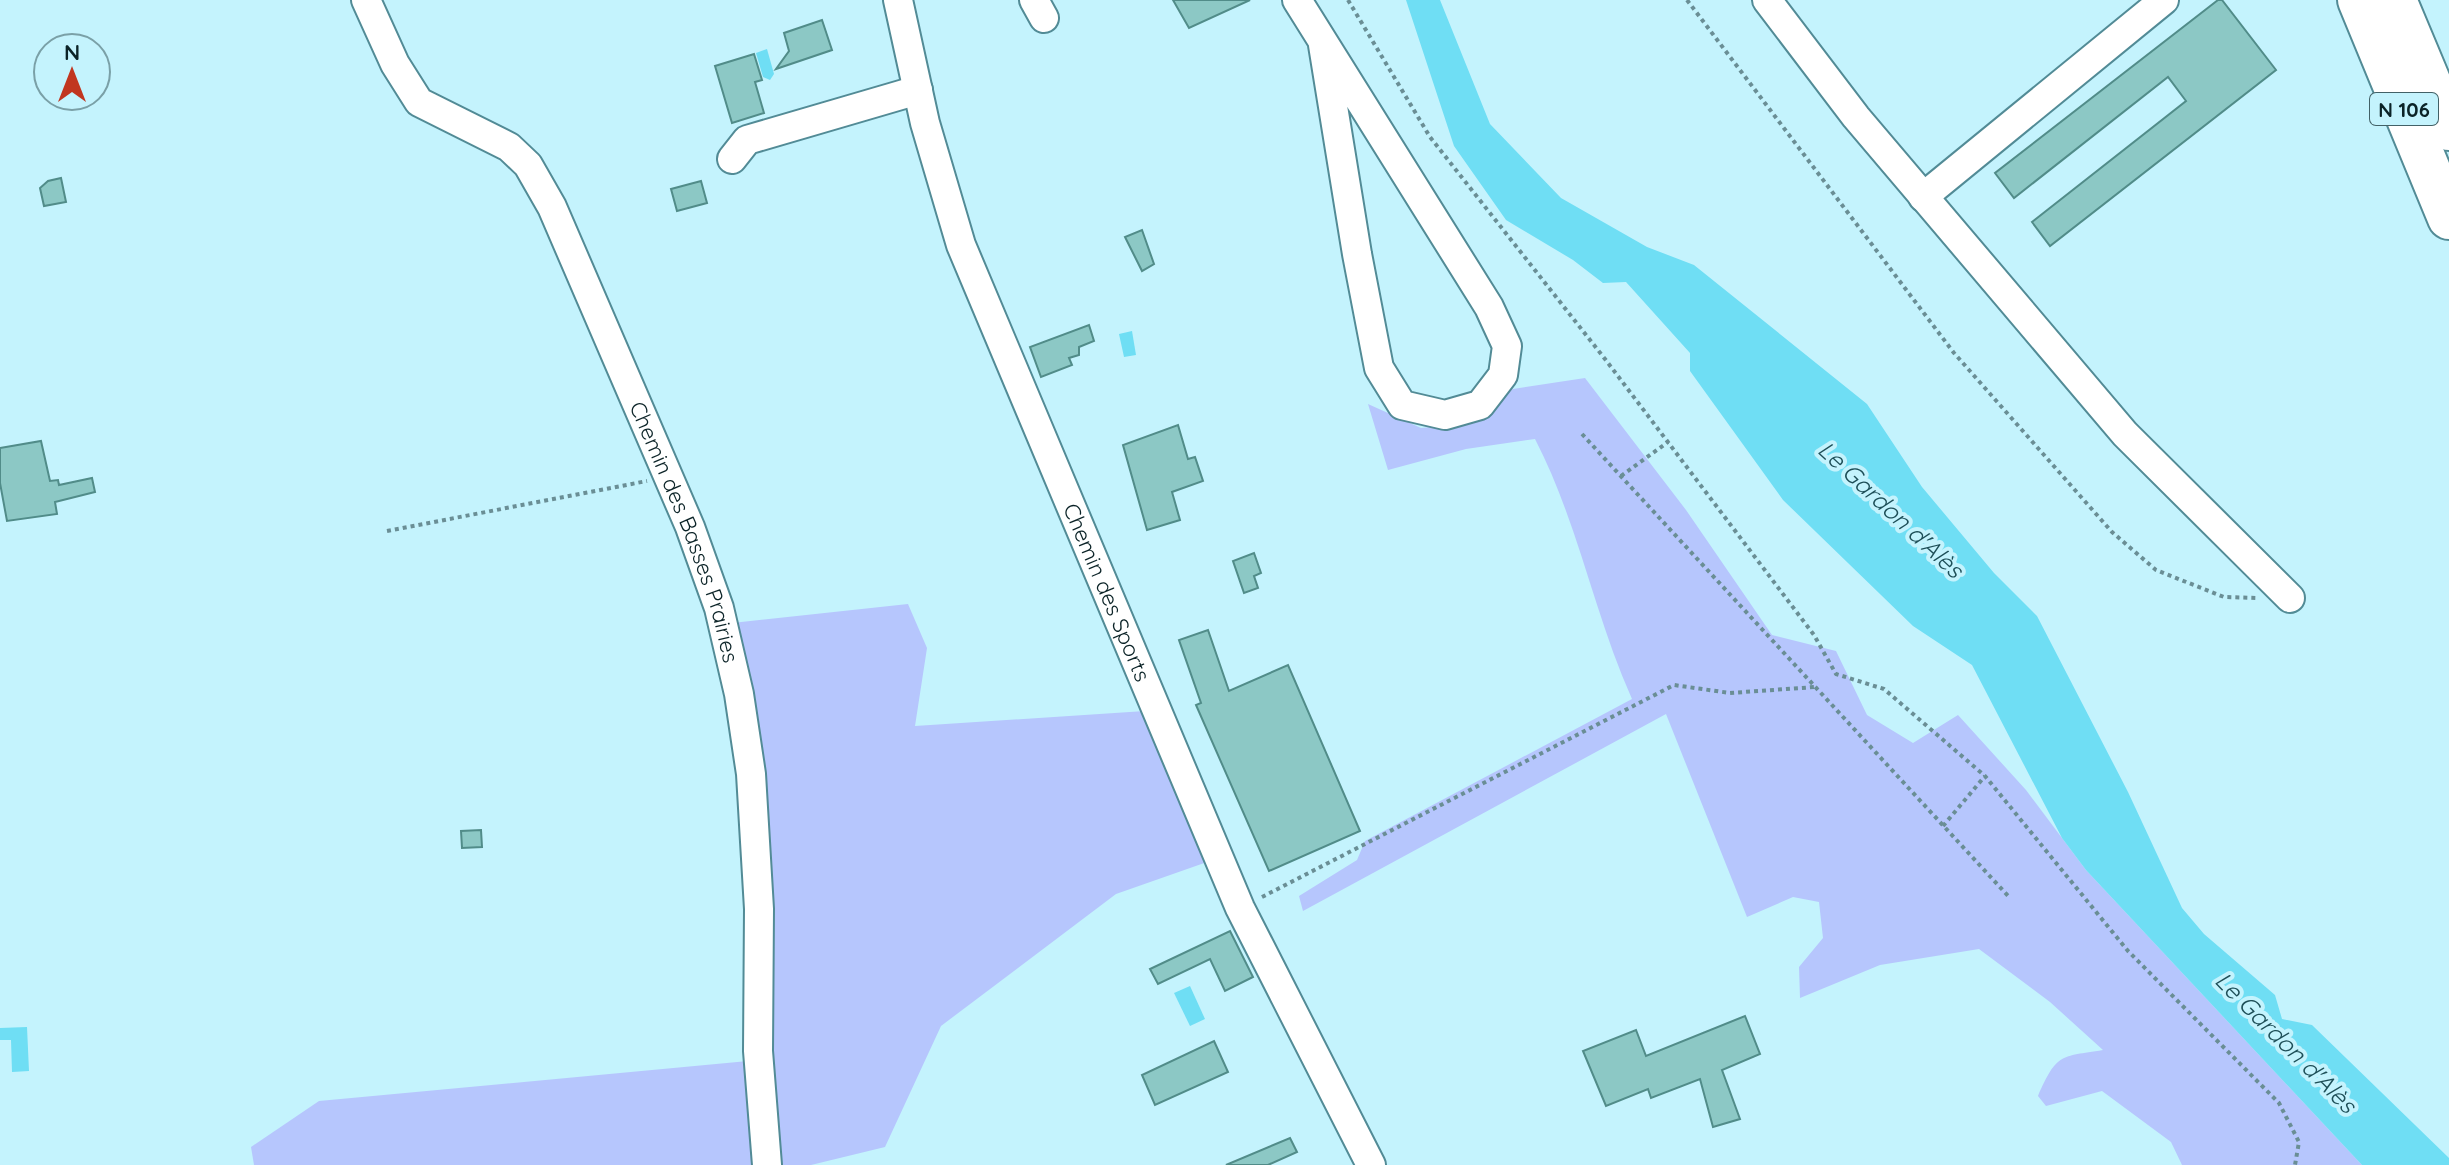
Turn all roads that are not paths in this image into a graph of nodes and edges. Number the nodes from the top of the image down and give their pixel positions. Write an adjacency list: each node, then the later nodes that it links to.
1 (366, 0): 15 (street, Chemin des Basses Prairies)
2 (898, 0): 9 (street, Chemin des Sports)
3 (1297, 0): 8 (street)
4 (1767, 0): 12 (street)
5 (2164, 0): 12 (street)
6 (2359, 0): 13 (highway, N 106)
7 (2395, 0): 10 (highway, N 106)
8 (1323, 45): 8 (street)
9 (918, 90): 11 (street); 16 (street, Chemin des Sports)
10 (2449, 129)
11 (732, 159)
12 (1923, 197): 14 (street)
13 (2449, 218)
14 (2290, 598)
15 (767, 1165)
16 (1371, 1165)

